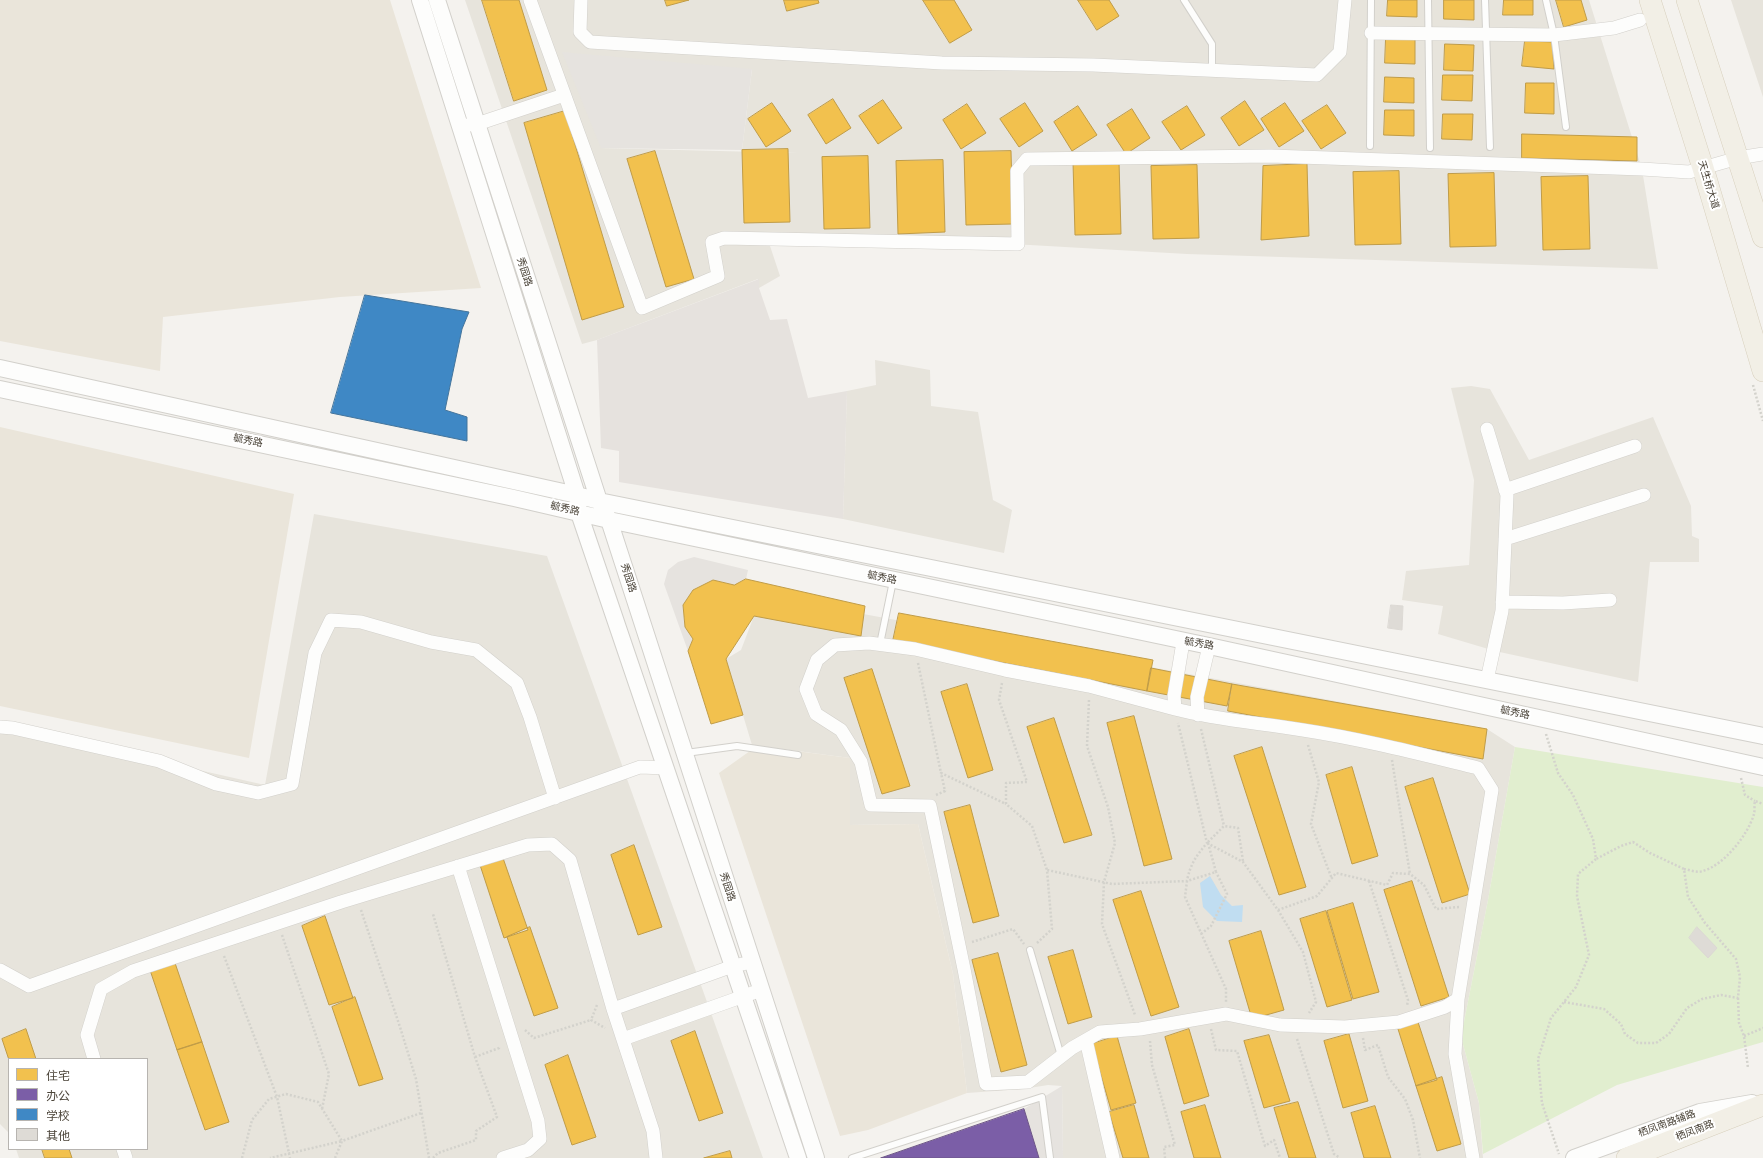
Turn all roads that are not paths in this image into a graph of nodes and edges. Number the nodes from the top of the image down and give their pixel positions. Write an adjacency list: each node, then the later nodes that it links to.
1 (420, 0): 21 (street, 秀园路)
2 (437, 0): 20 (street, 秀园路)
3 (530, 0): 19 (street)
4 (580, 0): 18 (street)
5 (1184, 0): 18 (lane)
6 (1345, 0): 18 (street)
7 (1371, 0): 14 (lane)
8 (1428, 0): 15 (lane)
9 (1485, 0): 16 (lane)
10 (1546, 0): 17 (lane)
11 (1650, 0): 28 (main road, 天生桥大道)
12 (1687, 0): 27 (main road)
13 (1640, 20): 17 (street)
14 (1370, 33): 15 (street); 23 (lane)
15 (1430, 34): 16 (street); 25 (lane)
16 (1487, 34): 17 (street); 24 (lane)
17 (1554, 35): 22 (lane)
18 (1212, 70)
19 (564, 95): 20 (street); 28 (street)
20 (477, 124): 21 (street); 38 (street, 秀园路)
21 (460, 126): 36 (street, 秀园路)
22 (1566, 127)
23 (1370, 146)
24 (1490, 147)
25 (1430, 148)
26 (1763, 154): 27 (street)
27 (1738, 158): 28 (street); 29 (main road)
28 (1703, 168): 31 (main road, 天生桥大道)
29 (1763, 237)
30 (0, 368): 36 (street, 毓秀路)
31 (1763, 371)
32 (0, 388): 39 (street, 毓秀路)
33 (1487, 429): 35 (street)
34 (1635, 446): 35 (street)
35 (1505, 490): 41 (street)
36 (577, 495): 38 (street, 毓秀路); 39 (street, 秀园路)
37 (1644, 496): 41 (street)
38 (598, 501): 40 (street, 秀园路); 48 (street, 毓秀路)
39 (579, 513): 40 (street, 毓秀路); 56 (street, 秀园路)
40 (609, 520): 42 (street, 毓秀路); 53 (street, 秀园路)
41 (1505, 539): 44 (street)
42 (893, 580): 45 (street, 毓秀路); 46 (lane)
43 (1610, 600): 44 (street)
44 (1502, 602): 48 (street)
45 (1183, 642): 47 (street, 毓秀路); 49 (street)
46 (880, 644): 49 (street); 69 (street)
47 (1209, 646): 50 (street); 55 (street, 毓秀路)
48 (1487, 680): 52 (street, 毓秀路)
49 (1175, 709): 50 (street)
50 (1198, 715): 65 (street)
51 (0, 727): 57 (street)
52 (1763, 736)
53 (684, 753): 54 (lane); 60 (street, 秀园路)
54 (798, 755)
55 (1763, 767)
56 (666, 768): 57 (street); 61 (street, 秀园路)
57 (555, 798): 62 (street)
58 (458, 866): 66 (street); 70 (street); 73 (street)
59 (1030, 950): 69 (lane)
60 (752, 962): 61 (street); 63 (street, 秀园路)
61 (733, 966): 64 (street, 秀园路); 66 (street)
62 (0, 970)
63 (761, 990): 64 (street); 76 (street, 秀园路)
64 (743, 996): 67 (street); 75 (street, 秀园路)
65 (1458, 999): 68 (street); 80 (street)
66 (613, 1008): 67 (street)
67 (623, 1039): 74 (street)
68 (1086, 1040): 69 (street); 79 (street)
69 (1061, 1056)
70 (94, 1058)
71 (1763, 1100): 81 (street, 栖凤南路辅路)
72 (1763, 1105): 82 (main road, 栖凤南路)
73 (502, 1158)
74 (656, 1158)
75 (798, 1158)
76 (816, 1158)
77 (852, 1158): 78 (lane)
78 (1050, 1158)
79 (1113, 1158)
80 (1473, 1158)
81 (1574, 1158)
82 (1627, 1158)

